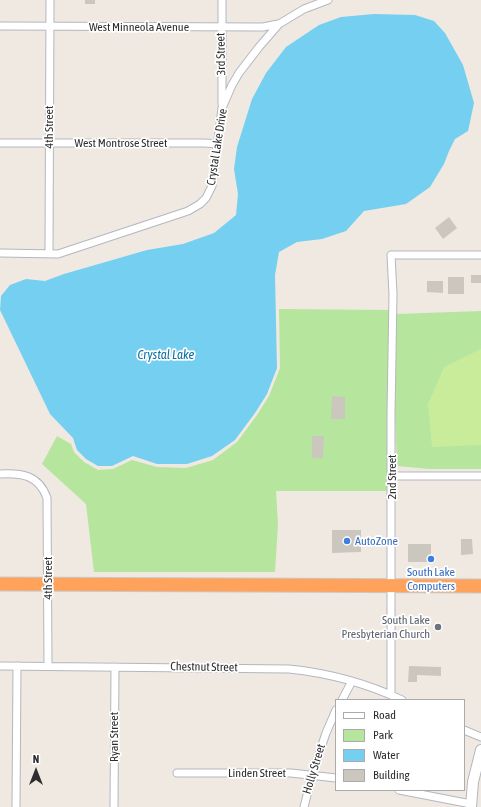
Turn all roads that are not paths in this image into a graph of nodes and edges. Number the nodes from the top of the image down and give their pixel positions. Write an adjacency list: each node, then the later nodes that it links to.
1 (50, 0): 6 (street, 4th Street)
2 (222, 0): 7 (street, 3rd Street)
3 (328, 0): 4 (street, Crystal Lake Drive)
4 (278, 24): 7 (street, West Minneola Avenue); 8 (street, Crystal Lake Drive)
5 (0, 26): 6 (street, West Minneola Avenue)
6 (50, 26): 7 (street, West Minneola Avenue); 10 (street, 4th Street)
7 (221, 27): 8 (street, 3rd Street)
8 (222, 108): 11 (street, Crystal Lake Drive)
9 (0, 143): 10 (street, West Montrose Street)
10 (49, 143): 11 (street, West Montrose Street); 13 (street, 4th Street)
11 (218, 144): 13 (street, Crystal Lake Drive)
12 (0, 253): 13 (street, Crystal Lake Drive)
13 (49, 254)
14 (481, 255): 16 (street, 2nd Street)
15 (0, 474): 19 (street, 4th Street)
16 (392, 476): 17 (street); 20 (street, 2nd Street)
17 (481, 476)
18 (0, 584): 19 (highway)
19 (48, 584): 20 (highway); 24 (street, 4th Street)
20 (391, 586): 21 (highway); 27 (street, 2nd Street)
21 (481, 586)
22 (0, 666): 23 (street, Chestnut Street)
23 (17, 666): 24 (street, Chestnut Street); 39 (street)
24 (48, 666): 25 (street, Chestnut Street)
25 (115, 667): 26 (street, Chestnut Street); 40 (street, Ryan Street)
26 (352, 681): 27 (street, Chestnut Street); 28 (street)
27 (391, 695): 29 (street, Chestnut Street)
28 (343, 699)
29 (400, 699)
30 (335, 712): 35 (street, Holly Street)
31 (465, 730): 32 (street)
32 (481, 737)
33 (481, 750): 38 (street)
34 (177, 773): 35 (street, Linden Street)
35 (312, 775): 36 (street, Linden Street); 41 (street, Holly Street)
36 (335, 778)
37 (404, 791): 38 (street)
38 (471, 805)
39 (16, 807)
40 (114, 807)
41 (304, 807)

